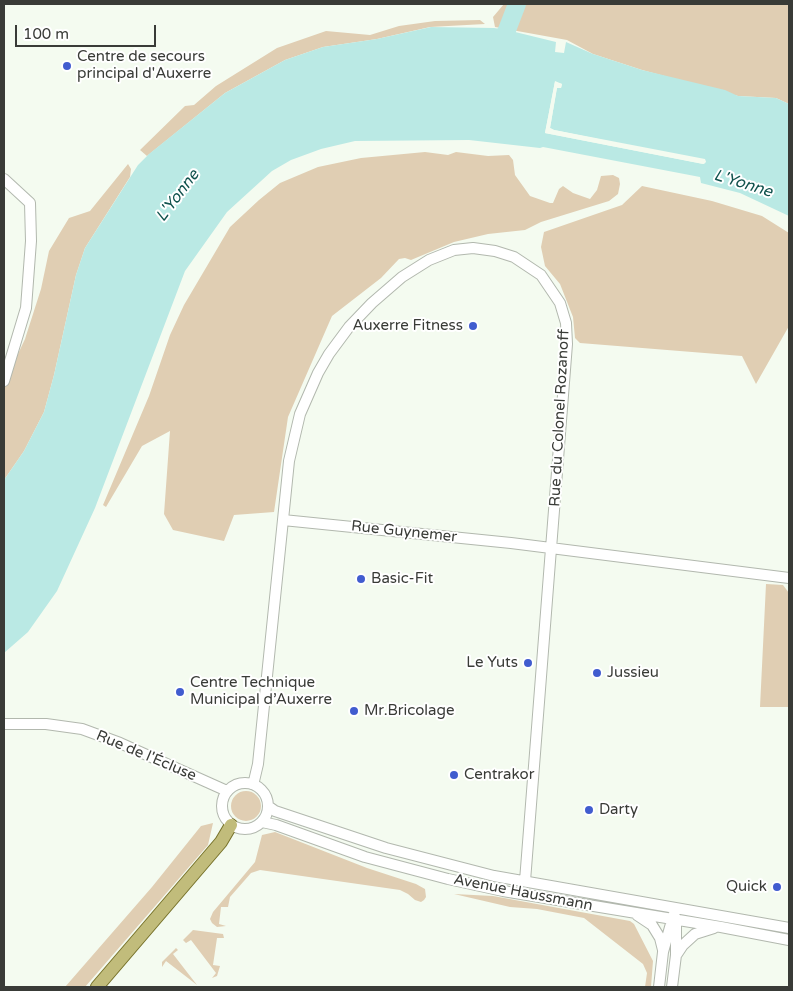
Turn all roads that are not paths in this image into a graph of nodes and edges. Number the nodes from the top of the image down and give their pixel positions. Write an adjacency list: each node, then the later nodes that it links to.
1 (4, 179): 2 (street)
2 (4, 381)
3 (282, 520): 4 (street, Rue Guynemer); 4 (street, Rue du Colonel Rozanoff); 7 (street)
4 (552, 548): 5 (street, Rue Guynemer); 12 (street, Rue du Colonel Rozanoff)
5 (789, 578)
6 (4, 724): 8 (street, Rue de l'Écluse)
7 (252, 784): 8 (street); 9 (street)
8 (227, 791): 11 (street)
9 (268, 806): 10 (street); 12 (street, Avenue Haussmann)
10 (262, 822): 11 (street); 14 (street, Avenue Haussmann)
11 (231, 825): 21 (main road)
12 (525, 881): 13 (street, Avenue Haussmann)
13 (676, 907): 15 (street); 17 (street, Avenue Haussmann)
14 (634, 913): 15 (street, Avenue Haussmann); 19 (street)
15 (674, 919): 16 (street, Avenue Haussmann); 19 (street); 20 (street)
16 (721, 927): 18 (street, Avenue Haussmann); 20 (street)
17 (789, 928)
18 (789, 940)
19 (663, 952): 22 (street)
20 (676, 955): 23 (street)
21 (97, 987)
22 (659, 987)
23 (672, 987)

